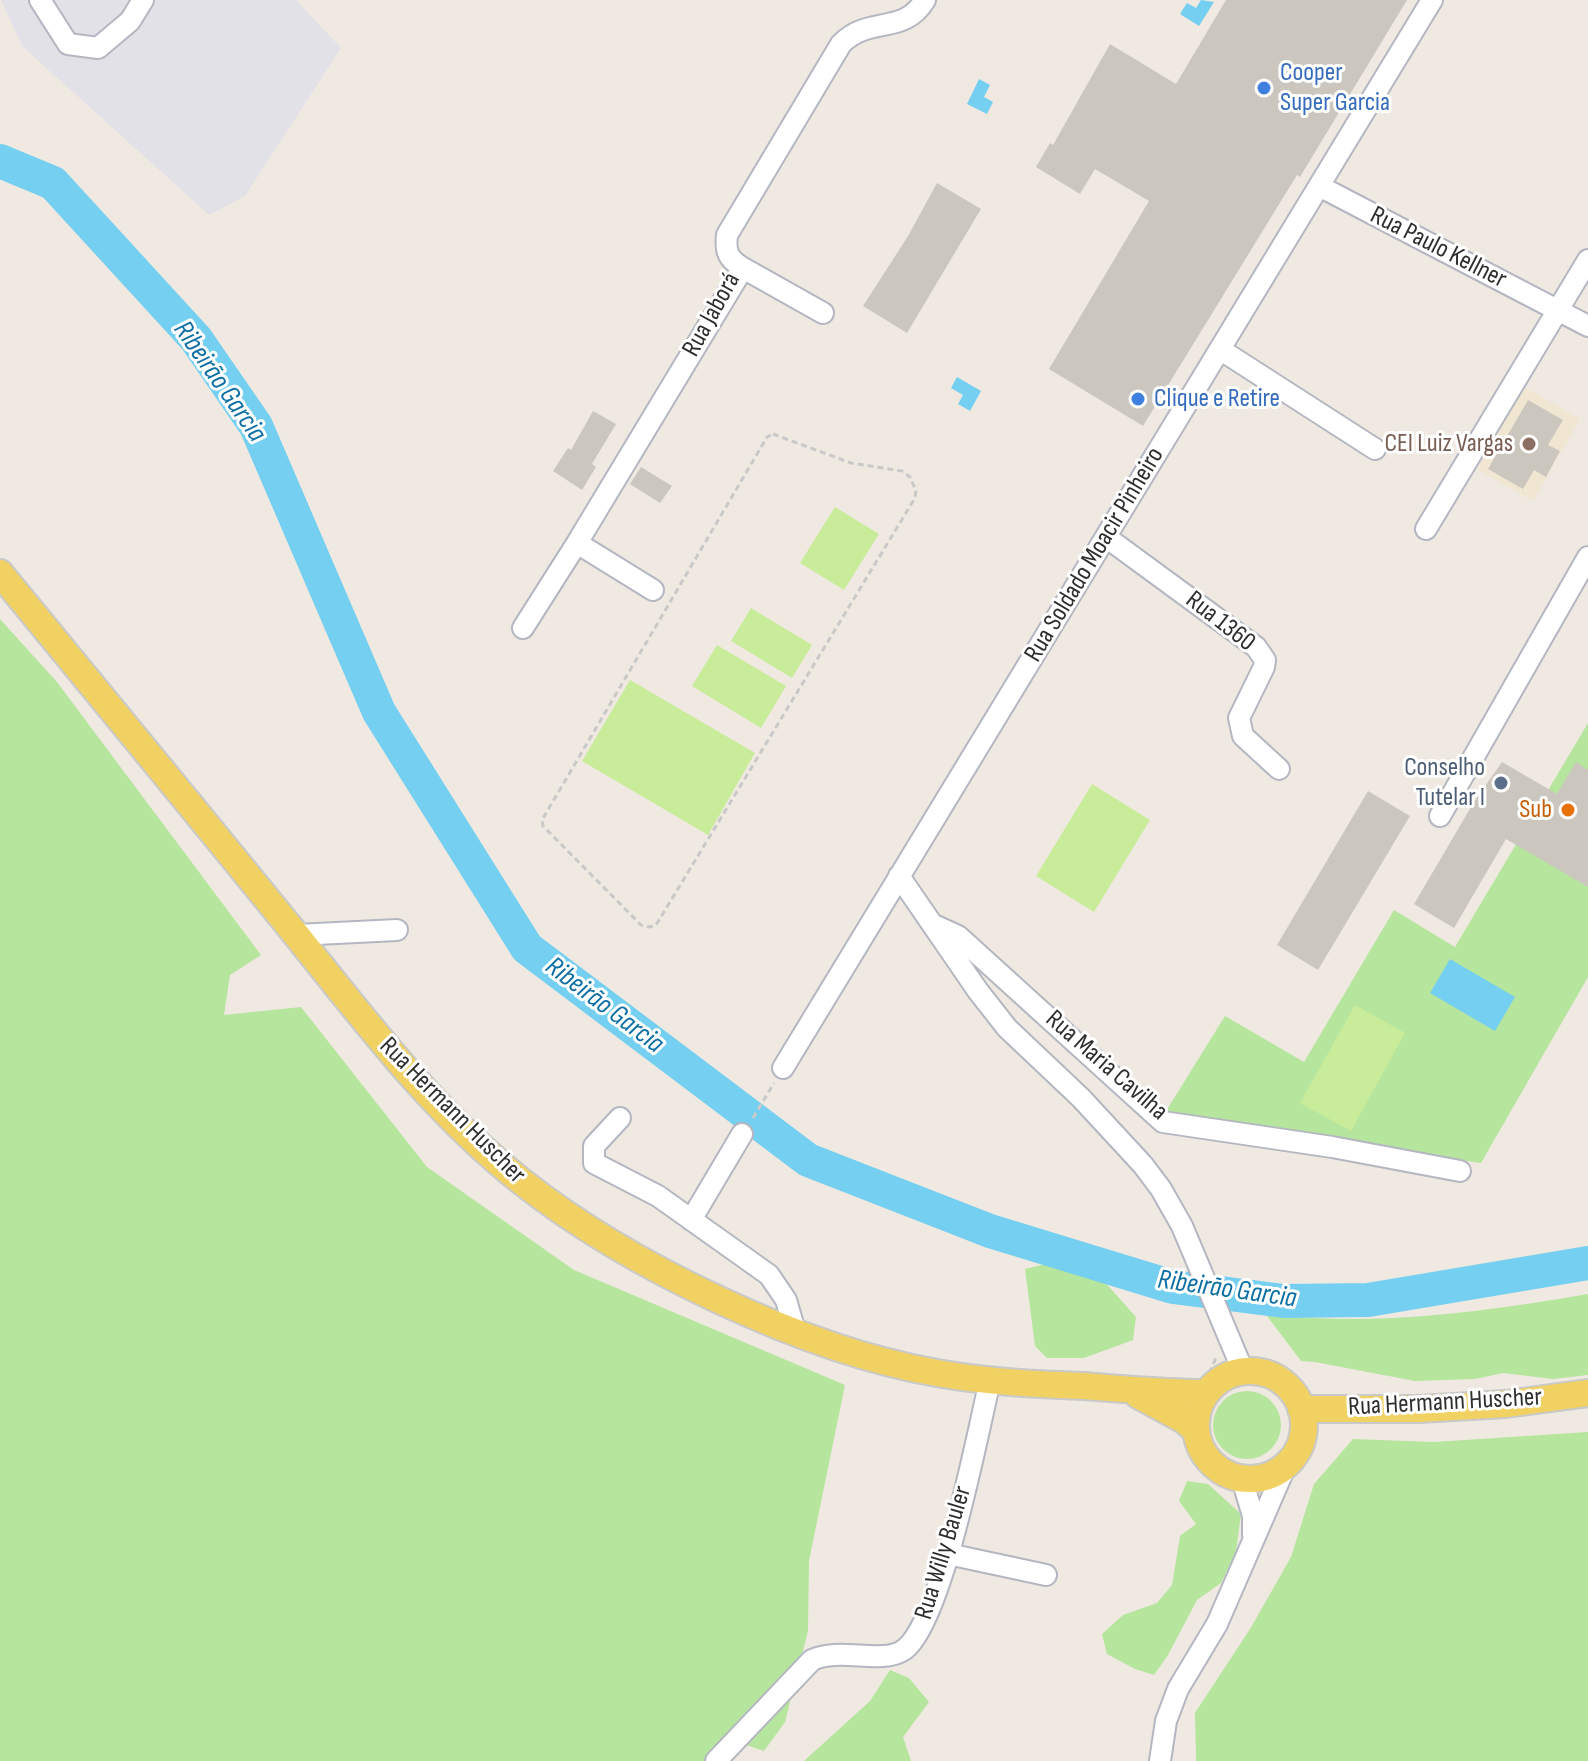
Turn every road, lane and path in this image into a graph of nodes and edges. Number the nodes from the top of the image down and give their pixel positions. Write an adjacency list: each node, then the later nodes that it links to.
1 (40, 0): 2 (street)
2 (143, 0)
3 (925, 0): 7 (street, Rua Jaborá)
4 (1432, 0): 5 (street, Rua Soldado Moacir Pinheiro)
5 (1319, 186): 8 (street, Rua Paulo Kellner); 11 (street, Rua Soldado Moacir Pinheiro)
6 (1588, 260): 8 (street)
7 (743, 268): 9 (street); 16 (street, Rua Jaborá)
8 (1558, 310): 10 (street, Rua Paulo Kellner); 14 (street)
9 (823, 313)
10 (1588, 326)
11 (1221, 350): 12 (street); 15 (street, Rua Soldado Moacir Pinheiro)
12 (1375, 449)
13 (851, 463): 13 (path)
14 (1426, 529)
15 (1106, 537): 21 (street, Rua 1360); 23 (street, Rua Soldado Moacir Pinheiro)
16 (577, 543): 19 (street); 20 (street, Rua Jaborá)
17 (1588, 557): 22 (street)
18 (0, 573): 26 (main road, Rua Hermann Huscher)
19 (653, 590)
20 (523, 628)
21 (1279, 769)
22 (1440, 816)
23 (899, 876): 24 (street, Rua Maria Cavilha); 27 (street, Rua Soldado Moacir Pinheiro)
24 (934, 925): 30 (street, Rua Maria Cavilha); 33 (street)
25 (397, 930): 26 (street)
26 (296, 935): 32 (main road, Rua Hermann Huscher)
27 (783, 1068): 29 (path)
28 (620, 1118): 31 (street)
29 (742, 1134): 31 (street)
30 (1460, 1171)
31 (691, 1220): 32 (street)
32 (795, 1331): 34 (main road, Rua Hermann Huscher)
33 (1243, 1371): 36 (main road); 38 (main road)
34 (990, 1381): 35 (main road, Rua Hermann Huscher); 43 (street, Rua Willy Bauler)
35 (1128, 1389): 36 (main road, Rua Hermann Huscher); 39 (main road, Rua Hermann Huscher)
36 (1206, 1393): 39 (main road)
37 (1588, 1393): 38 (main road, Rua Hermann Huscher)
38 (1301, 1409): 40 (main road)
39 (1196, 1431): 41 (main road)
40 (1286, 1465): 41 (main road); 42 (street)
41 (1242, 1479): 42 (street)
42 (1253, 1543): 46 (street)
43 (948, 1554): 44 (street); 45 (street, Rua Willy Bauler)
44 (1046, 1575)
45 (716, 1761)
46 (1160, 1761)

